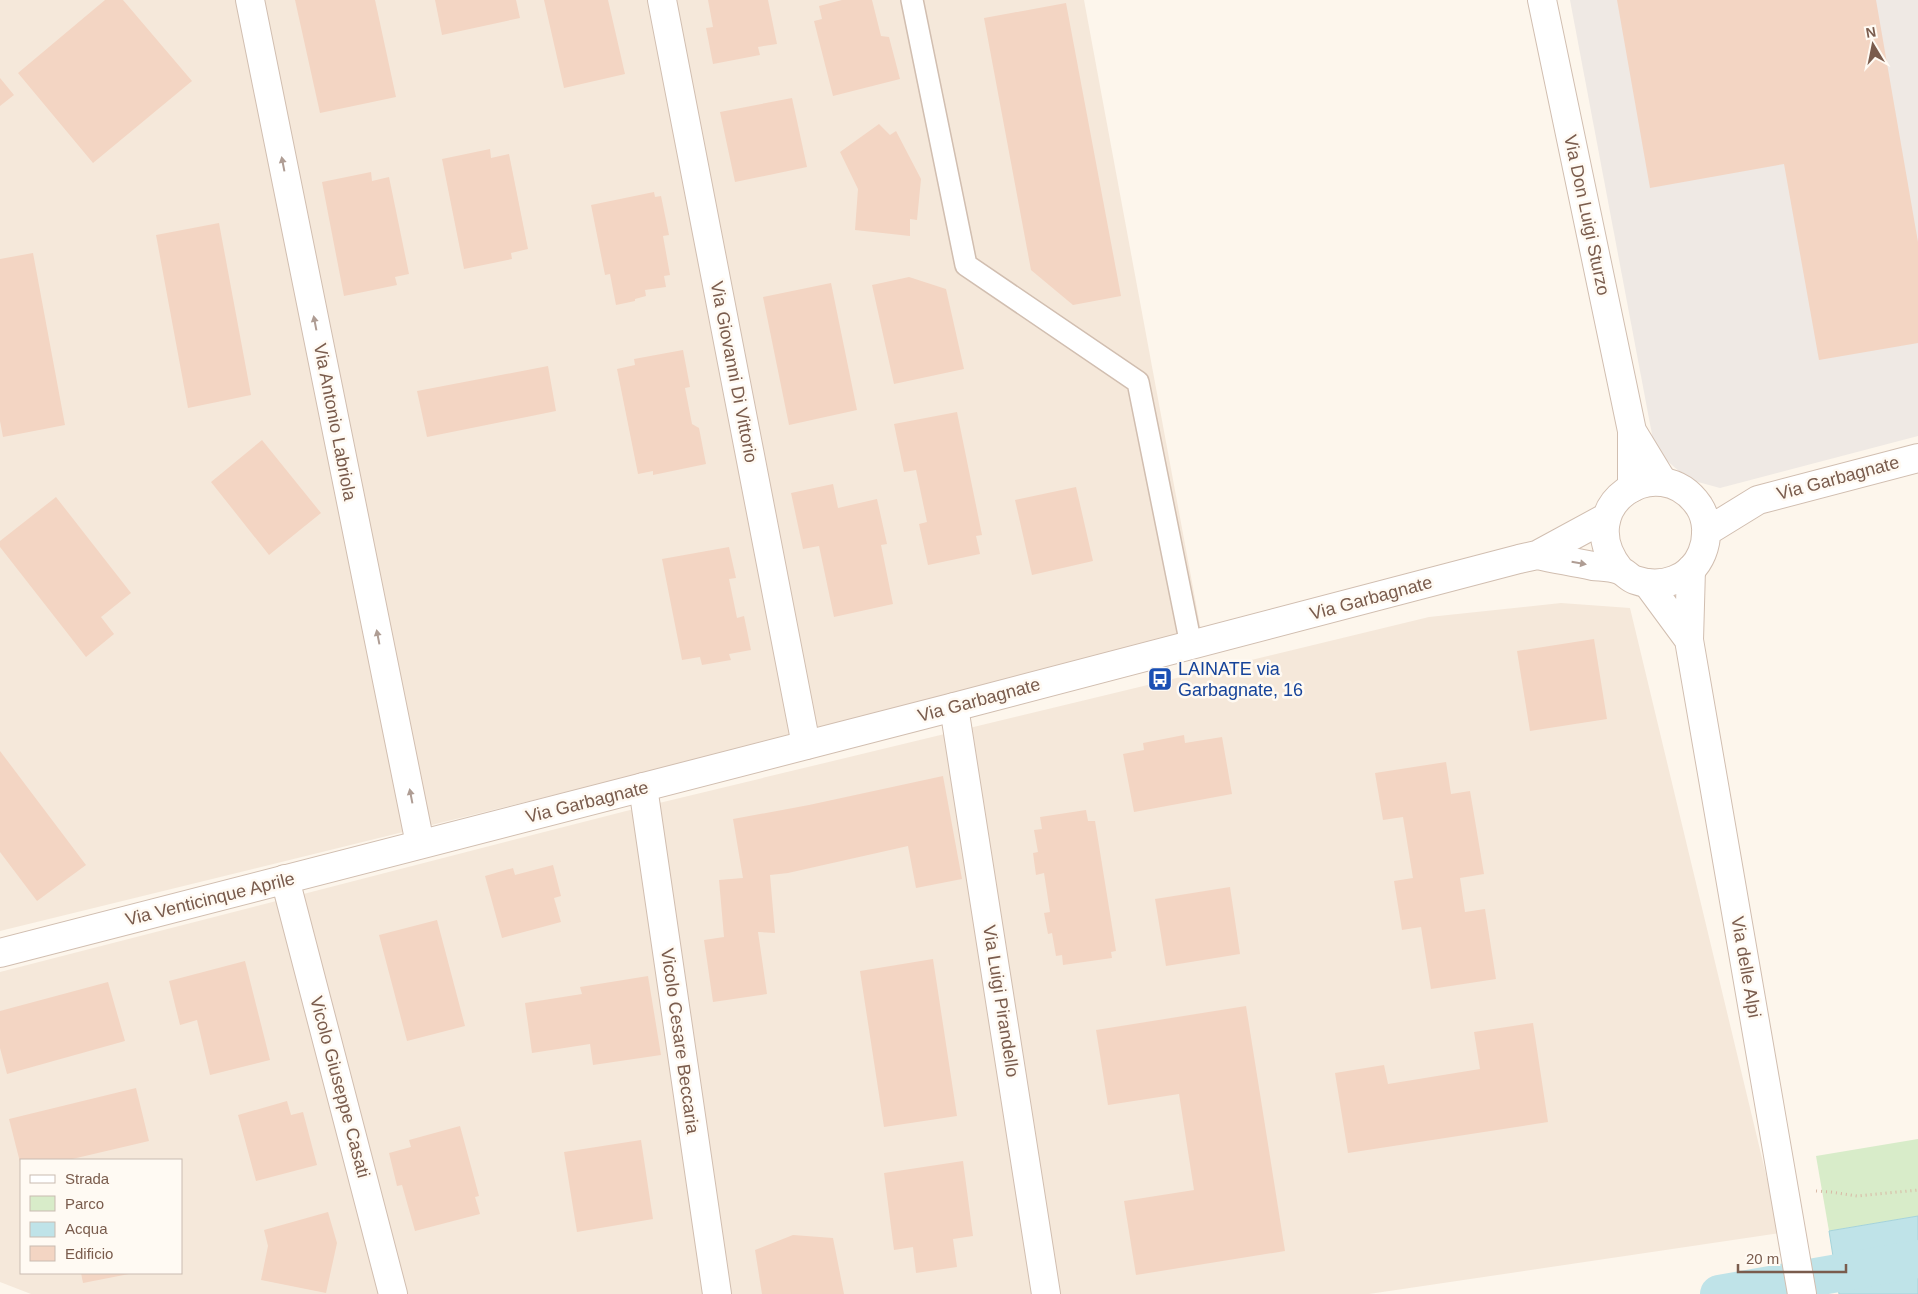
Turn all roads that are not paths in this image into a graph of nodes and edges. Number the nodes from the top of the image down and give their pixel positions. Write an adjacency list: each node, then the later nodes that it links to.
1 (250, 0): 22 (street, Via Antonio Labriola, one-way to 1)
2 (662, 0): 20 (street, Via Giovanni Di Vittorio)
3 (912, 0): 18 (lane)
4 (1542, 0): 5 (street, Via Don Luigi Sturzo)
5 (1632, 431): 7 (street, Via Don Luigi Sturzo); 8 (street, Via Don Luigi Sturzo)
6 (1918, 458): 10 (street, Via Garbagnate)
7 (1663, 482): 8 (street); 9 (street)
8 (1632, 488): 11 (street)
9 (1693, 498): 10 (street, Via Garbagnate); 12 (street)
10 (1758, 500): 12 (street, Via Garbagnate)
11 (1607, 517): 13 (street, Via Garbagnate); 15 (street)
12 (1706, 532): 14 (street)
13 (1537, 556): 15 (street, Via Garbagnate, one-way to 15); 18 (street, Via Garbagnate)
14 (1691, 569): 16 (street); 17 (street, Via delle Alpi)
15 (1620, 570): 16 (street)
16 (1647, 583): 17 (street, Via delle Alpi)
17 (1689, 640): 28 (street, Via delle Alpi)
18 (1191, 645): 19 (street, Via Garbagnate)
19 (954, 707): 20 (street, Via Garbagnate); 27 (street, Via Luigi Pirandello)
20 (806, 745): 21 (street, Via Garbagnate)
21 (643, 787): 22 (street, Via Garbagnate); 26 (street, Vicolo Cesare Beccaria)
22 (420, 844): 23 (street, Via Venticinque Aprile)
23 (285, 879): 24 (street, Via Venticinque Aprile); 25 (street, Vicolo Giuseppe Casati)
24 (0, 953)
25 (394, 1294)
26 (717, 1294)
27 (1046, 1294)
28 (1802, 1294)

